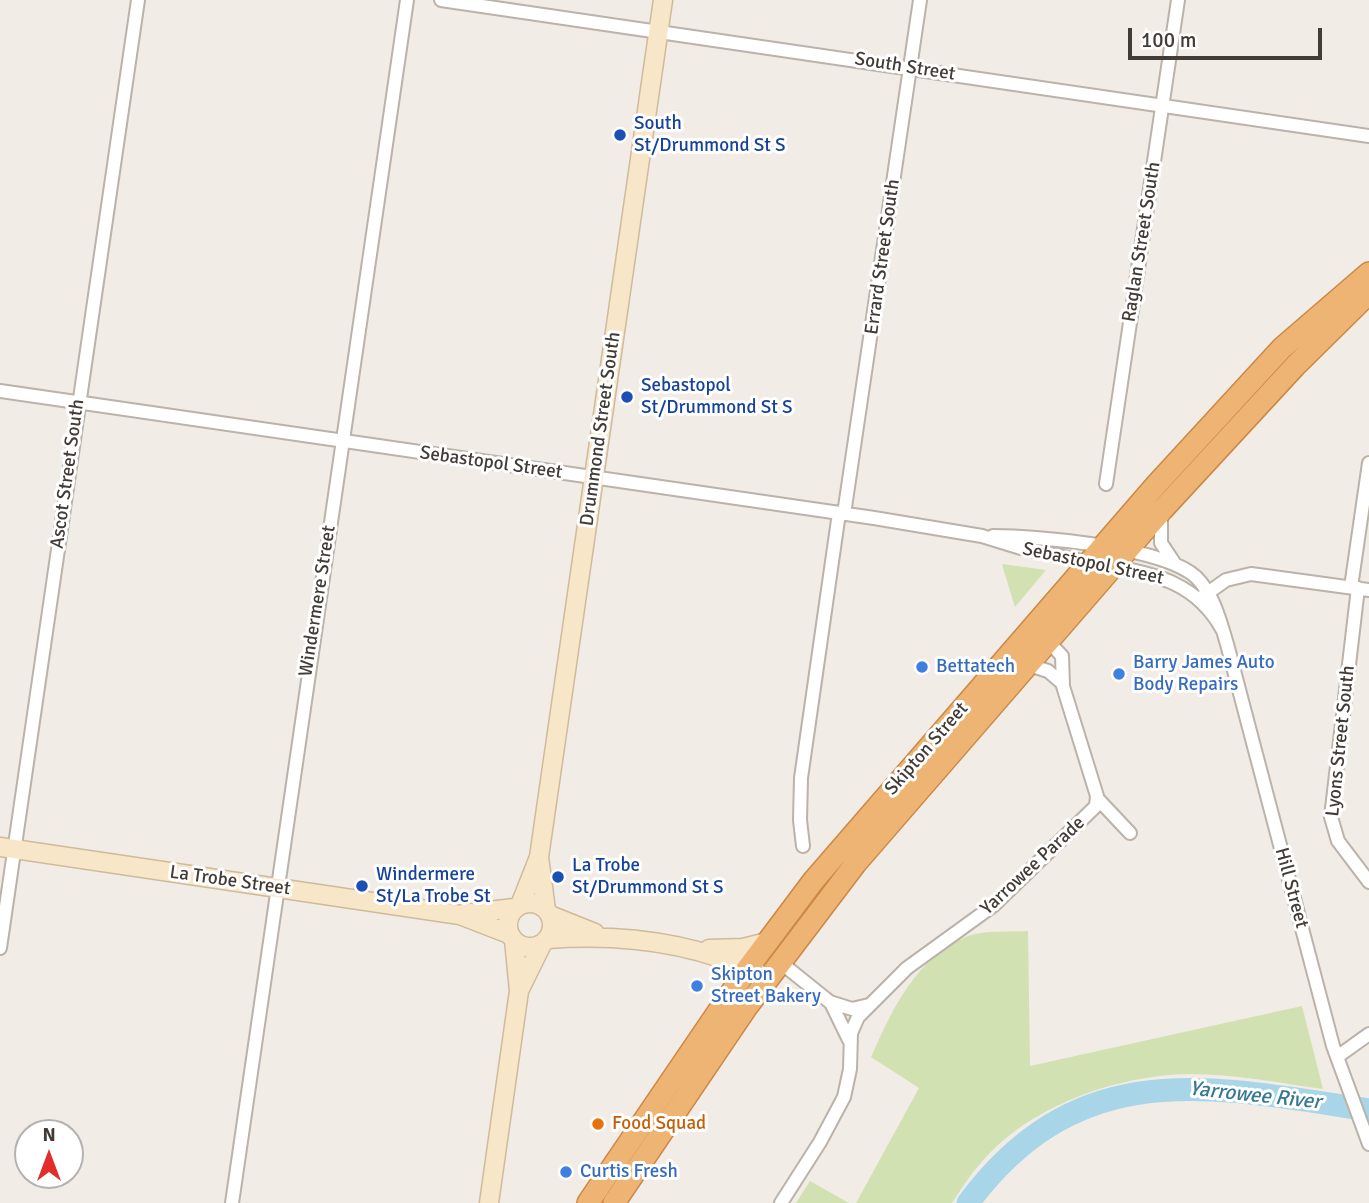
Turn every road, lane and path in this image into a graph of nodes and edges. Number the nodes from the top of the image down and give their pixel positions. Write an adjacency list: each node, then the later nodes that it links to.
1 (138, 0): 15 (street, Ascot Street South)
2 (407, 0): 16 (street, Windermere Street)
3 (441, 0): 7 (street, South Street)
4 (663, 0): 7 (main road, Drummond Street South)
5 (920, 0): 8 (street, Errard Street South)
6 (1178, 0): 9 (street, Raglan Street South)
7 (659, 31): 8 (street, South Street); 18 (main road, Drummond Street South)
8 (910, 68): 9 (street, South Street); 21 (street, Errard Street South)
9 (1162, 106): 10 (street, South Street); 19 (street, Raglan Street South)
10 (1369, 136)
11 (1369, 273): 23 (highway, Skipton Street)
12 (1369, 293): 13 (highway, Skipton Street)
13 (1360, 310): 20 (highway, Skipton Street)
14 (0, 391): 15 (street, Sebastopol Street)
15 (78, 402): 16 (street, Sebastopol Street); 36 (street, Ascot Street South)
16 (342, 441): 18 (street, Sebastopol Street); 39 (street, Windermere Street)
17 (1369, 463): 26 (street, Lyons Street South)
18 (594, 478): 21 (street, Sebastopol Street); 37 (main road, Drummond Street South)
19 (1106, 484)
20 (1162, 510): 24 (highway, Skipton Street); 25 (street)
21 (842, 513): 22 (street, Sebastopol Street); 35 (street, Errard Street South)
22 (982, 536): 23 (street, Sebastopol Street); 23 (street, Sebastopol Street)
23 (1094, 554): 24 (street, Sebastopol Street); 24 (street, Sebastopol Street); 28 (highway, Skipton Street)
24 (1122, 560): 25 (street, Sebastopol Street); 27 (street, Sebastopol Street); 30 (highway, Skipton Street)
25 (1175, 565): 27 (street, Sebastopol Street)
26 (1359, 588): 27 (street); 38 (street, Lyons Street South)
27 (1204, 595): 29 (street, Sebastopol Street)
28 (1031, 629): 30 (street, Yarrowee Parade); 46 (highway, Skipton Street)
29 (1222, 629): 56 (street, Hill Street)
30 (1049, 642): 31 (highway, Skipton Street); 32 (street, Yarrowee Parade)
31 (1029, 665): 32 (street); 50 (highway, Skipton Street)
32 (1063, 687): 33 (street, Yarrowee Parade)
33 (1097, 798): 34 (street); 53 (street, Yarrowee Parade)
34 (1130, 833)
35 (803, 846)
36 (7, 849): 39 (main road, La Trobe Street); 47 (street, Ascot Street South)
37 (539, 857): 40 (main road, Drummond Street South); 41 (main road, Drummond Street South)
38 (1369, 882)
39 (276, 888): 42 (main road, La Trobe Street); 58 (street, Windermere Street)
40 (517, 906): 41 (main road); 42 (main road, La Trobe Street); 44 (main road)
41 (548, 912): 43 (main road); 45 (main road)
42 (460, 915): 44 (main road, La Trobe Street)
43 (601, 936): 45 (main road); 48 (main road)
44 (511, 937): 45 (main road); 51 (main road)
45 (545, 941): 51 (main road)
46 (766, 942): 48 (main road); 49 (highway, Skipton Street)
47 (0, 948)
48 (692, 949): 49 (main road)
49 (748, 968): 50 (main road); 60 (highway, Skipton Street)
50 (774, 970): 52 (street, Yarrowee Parade); 61 (highway, Skipton Street)
51 (519, 991): 59 (main road)
52 (829, 1001): 53 (street); 55 (street, Yarrowee Parade)
53 (872, 1003): 55 (street, Yarrowee Parade)
54 (1369, 1034): 56 (street)
55 (851, 1051): 62 (street, Yarrowee Parade)
56 (1337, 1057): 57 (street, Hill Street)
57 (1369, 1144)
58 (232, 1203)
59 (489, 1203)
60 (588, 1203)
61 (614, 1203)
62 (781, 1203)

